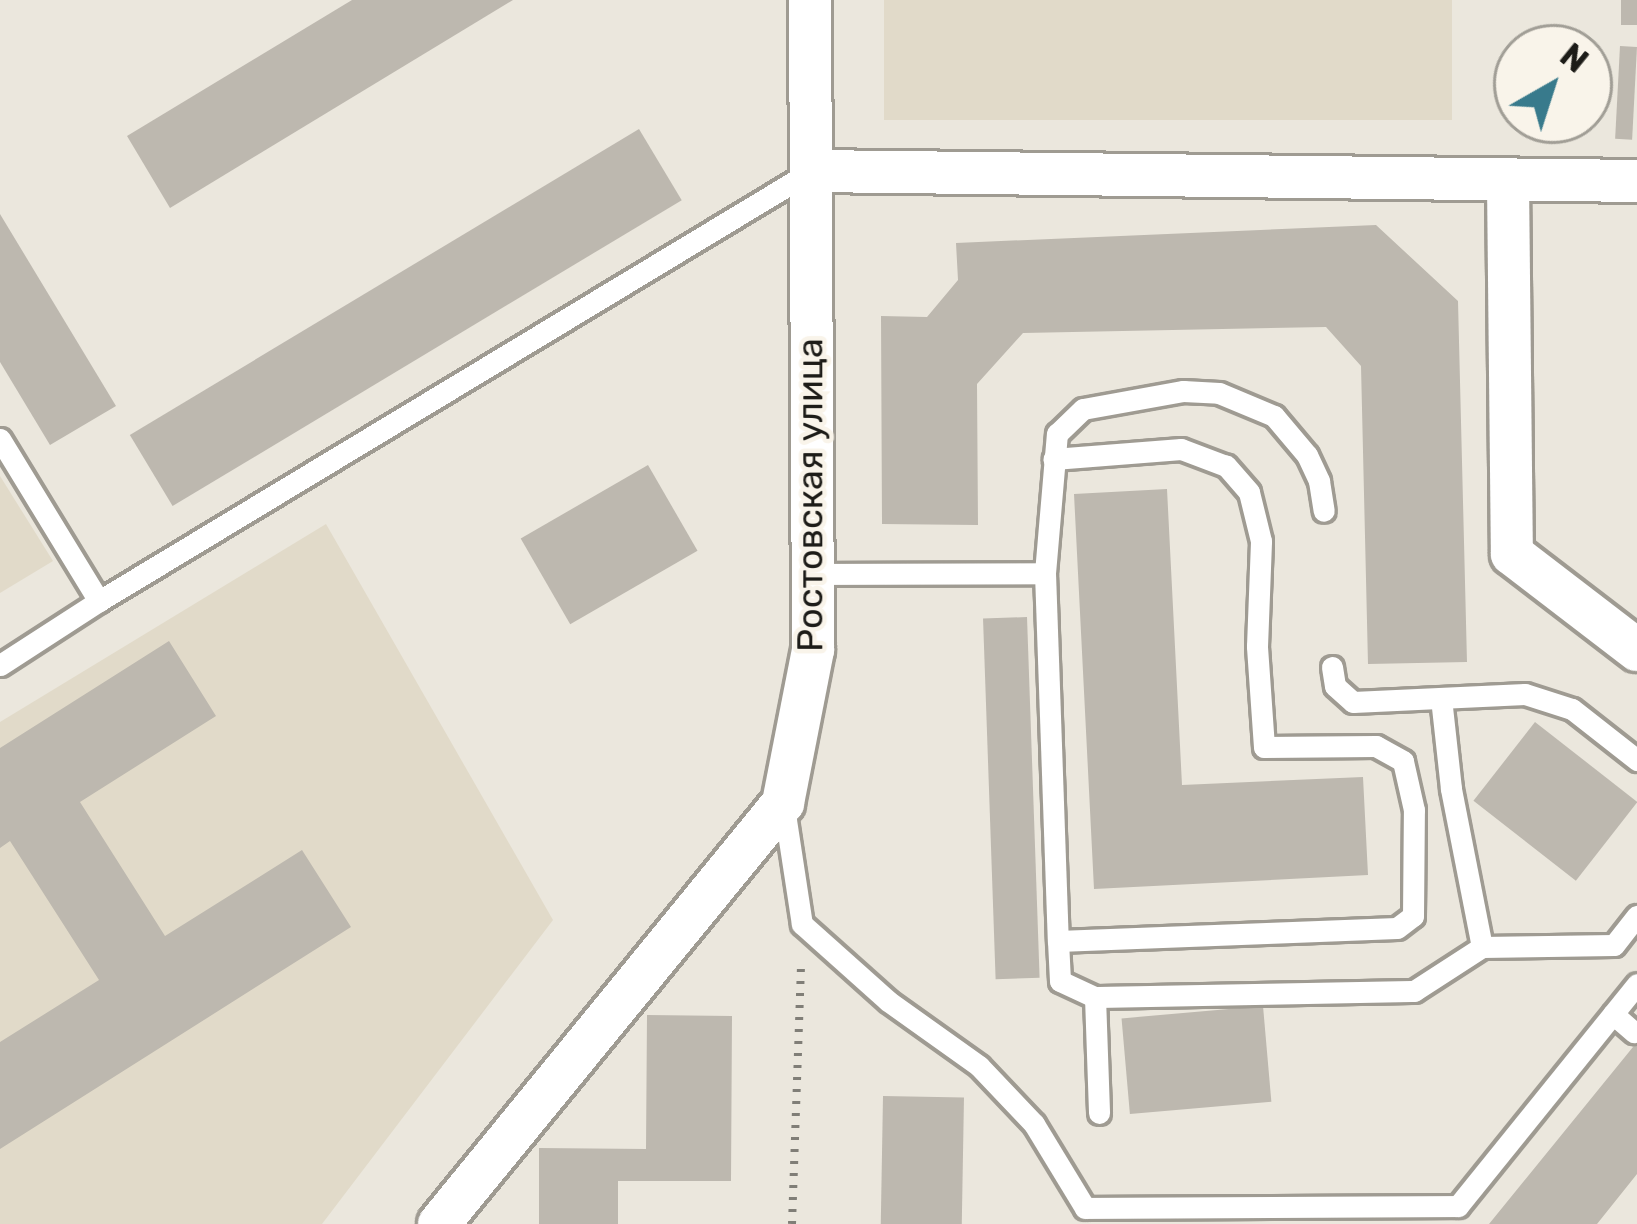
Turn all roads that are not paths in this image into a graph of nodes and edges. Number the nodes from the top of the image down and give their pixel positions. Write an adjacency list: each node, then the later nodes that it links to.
1 (810, 0): 2 (street, Ростовская улица)
2 (811, 172): 4 (street); 9 (street, Ростовская улица); 10 (lane)
3 (1637, 181): 4 (street)
4 (1508, 182): 11 (street)
5 (0, 440): 10 (lane)
6 (1053, 459): 7 (lane); 8 (lane); 18 (lane)
7 (1324, 511)
8 (1046, 573): 9 (lane); 18 (lane)
9 (812, 574): 16 (street, Ростовская улица)
10 (99, 601): 12 (lane)
11 (1637, 650)
12 (0, 665)
13 (1332, 667): 14 (lane)
14 (1441, 698): 15 (lane); 19 (lane)
15 (1637, 760)
16 (783, 803): 25 (lane); 26 (street, Ростовская улица)
17 (1637, 916): 19 (lane)
18 (1058, 941): 21 (lane)
19 (1482, 947): 21 (lane)
20 (1637, 984): 22 (lane)
21 (1095, 998): 24 (lane)
22 (1612, 1014): 23 (lane); 25 (lane)
23 (1634, 1032)
24 (1099, 1114)
25 (1079, 1216)
26 (439, 1224)

